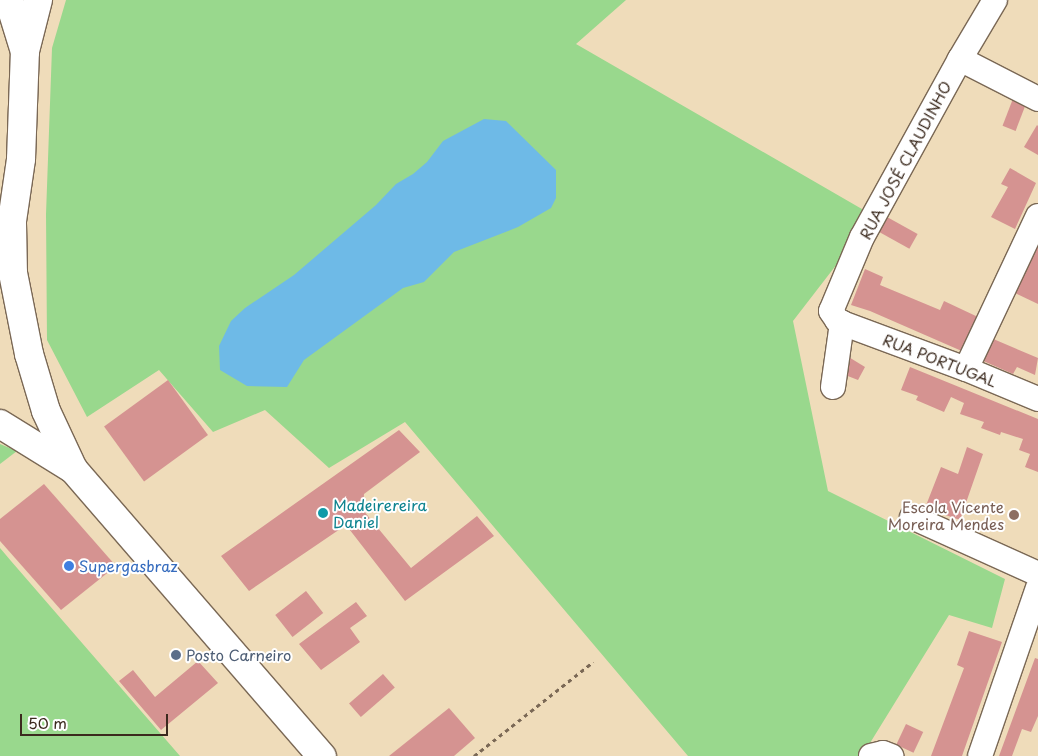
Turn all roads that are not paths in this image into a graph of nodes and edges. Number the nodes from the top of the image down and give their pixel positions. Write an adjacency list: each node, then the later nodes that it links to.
1 (9, 0): 4 (main road)
2 (38, 0): 4 (main road)
3 (995, 0): 5 (street, RUA JOSÉ CLAUDINHO)
4 (25, 52): 8 (main road)
5 (960, 59): 6 (street); 10 (street, RUA JOSÉ CLAUDINHO)
6 (1038, 99)
7 (1038, 216): 11 (street)
8 (12, 221): 9 (main road); 15 (main road)
9 (0, 256)
10 (842, 323): 11 (street, RUA PORTUGAL); 12 (street)
11 (966, 369): 13 (street, RUA PORTUGAL)
12 (833, 387)
13 (1038, 399)
14 (0, 424): 15 (main road)
15 (73, 469): 19 (main road)
16 (912, 517): 17 (street)
17 (1038, 574)
18 (1038, 588): 20 (street)
19 (322, 756)
20 (980, 756)

